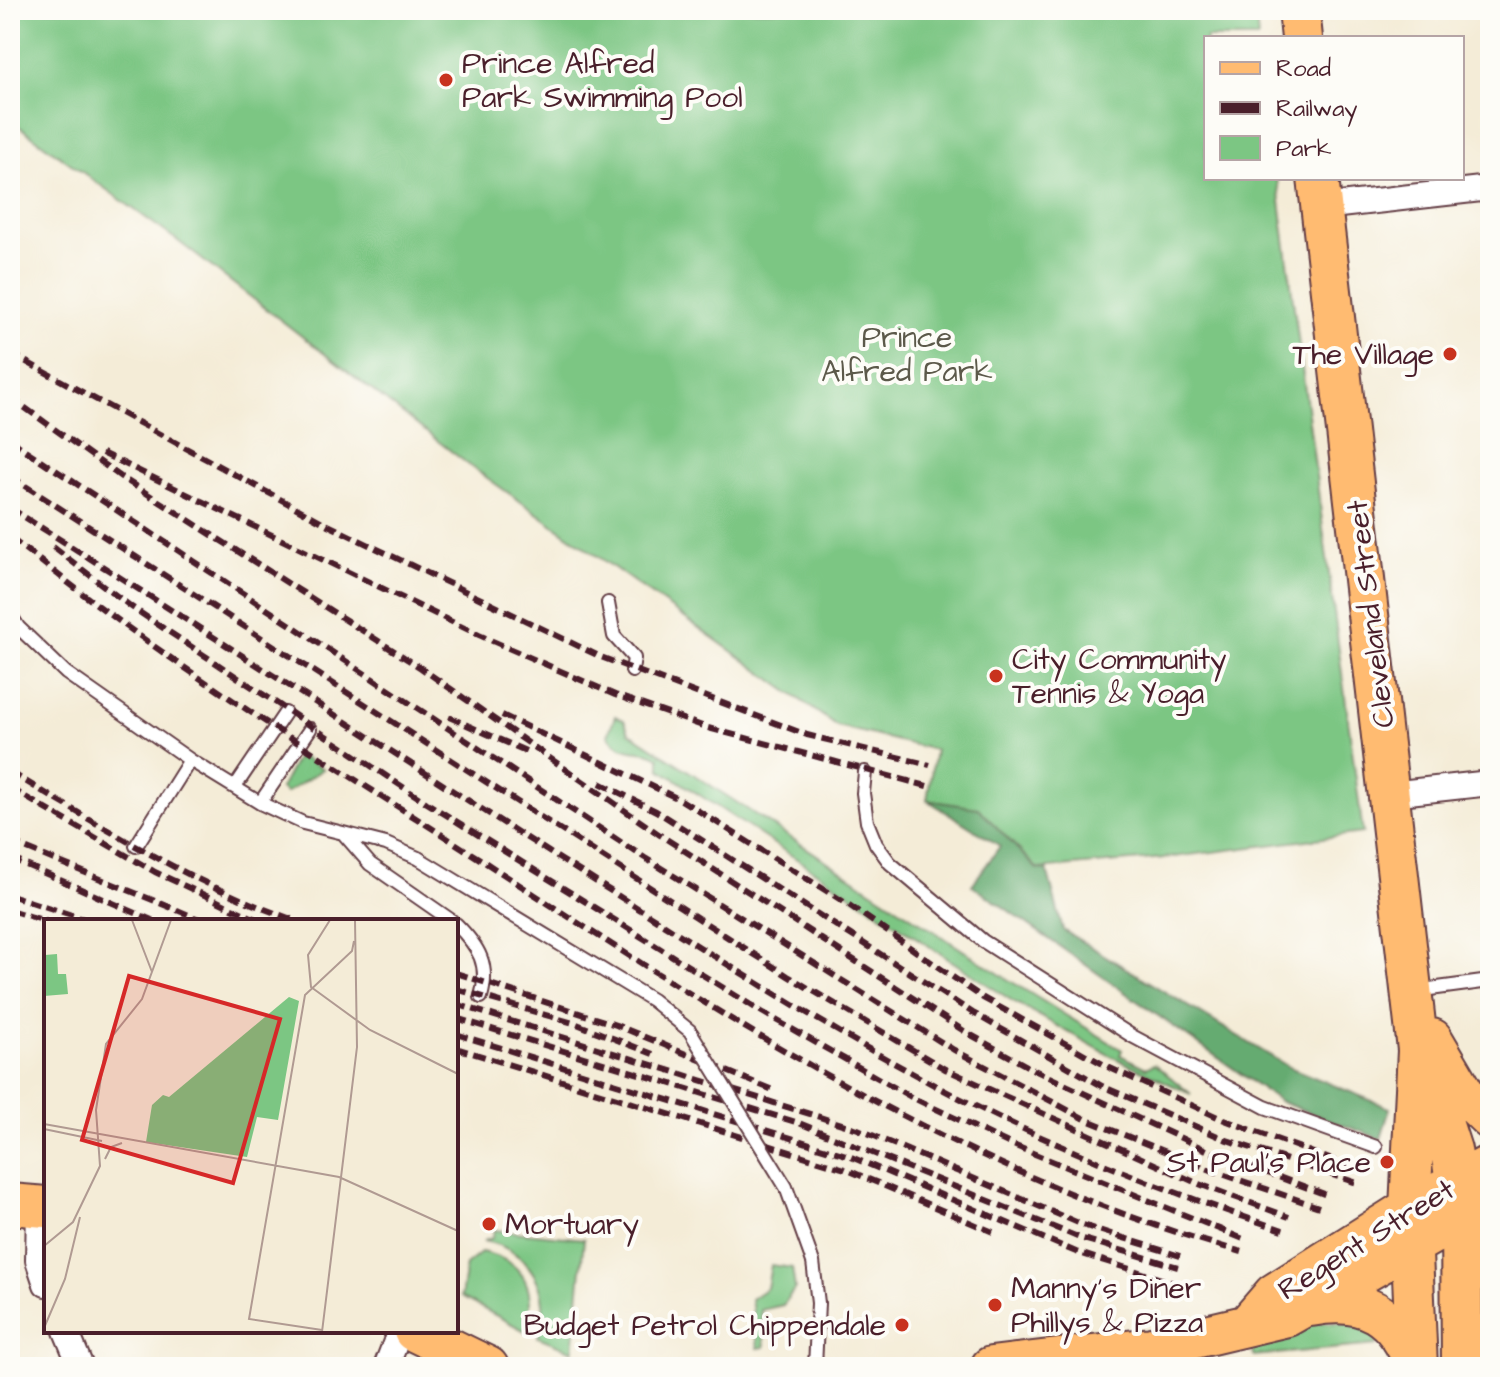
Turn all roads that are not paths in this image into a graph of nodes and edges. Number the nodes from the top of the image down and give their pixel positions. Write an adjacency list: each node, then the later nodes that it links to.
1 (1299, 10): 2 (main road)
2 (1302, 36)
3 (1490, 188): 4 (street)
4 (1320, 193): 14 (main road, Cleveland Street)
5 (608, 603): 7 (lane)
6 (10, 614): 10 (lane)
7 (632, 671)
8 (285, 713): 13 (lane)
9 (310, 729): 15 (lane)
10 (190, 760): 13 (lane); 17 (lane)
11 (865, 772): 25 (lane)
12 (1490, 783): 14 (street)
13 (235, 787): 15 (lane)
14 (1390, 794): 21 (main road, Cleveland Street)
15 (260, 803): 16 (lane)
16 (343, 833): 18 (lane); 40 (lane, bridge)
17 (136, 846)
18 (448, 919)
19 (458, 928): 22 (lane)
20 (1490, 981): 21 (lane)
21 (1412, 992): 23 (main road, Cleveland Street); 24 (main road)
22 (481, 997)
23 (1418, 1050): 26 (main road, Cleveland Street); 28 (main road, Cleveland Street)
24 (1490, 1119)
25 (1376, 1147)
26 (1474, 1190): 28 (main road, Regent Street); 32 (main road, Cleveland Street)
27 (32, 1205): 30 (street)
28 (1412, 1226): 31 (main road, Regent Street); 33 (main road, Regent Street); 42 (main road, Cleveland Street)
29 (1490, 1242): 32 (main road)
30 (44, 1278)
31 (1311, 1306): 33 (main road, Regent Street); 42 (main road)
32 (1461, 1316): 43 (main road, Cleveland Street)
33 (1249, 1323): 41 (main road, Regent Street)
34 (67, 1333): 38 (street)
35 (399, 1333): 39 (street)
36 (418, 1333): 37 (main road)
37 (479, 1365)
38 (78, 1366)
39 (386, 1367)
40 (815, 1367)
41 (991, 1367)
42 (1416, 1367)
43 (1462, 1367)

